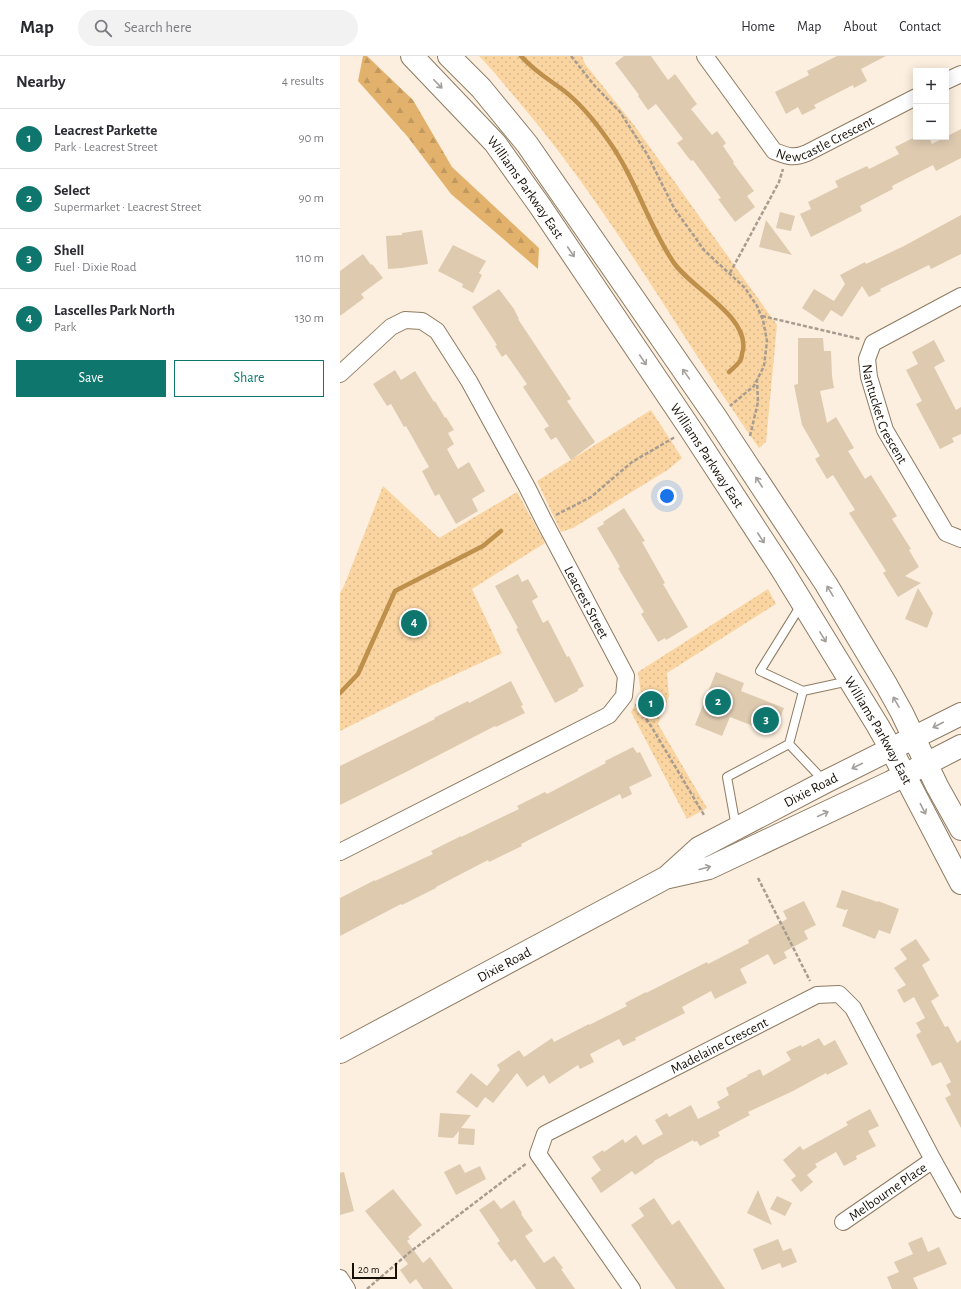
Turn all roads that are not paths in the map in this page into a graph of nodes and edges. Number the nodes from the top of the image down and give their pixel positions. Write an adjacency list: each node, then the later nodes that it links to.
1 (412, 56): 10 (main road, Williams Parkway East, one-way to 10)
2 (449, 56): 14 (main road, Williams Parkway East, one-way to 2)
3 (705, 56): 6 (street, Newcastle Crescent)
4 (961, 74): 5 (street)
5 (949, 80)
6 (913, 99)
7 (961, 296): 9 (street, Nantucket Crescent)
8 (340, 374): 23 (street, Leacrest Street)
9 (961, 539)
10 (802, 603): 11 (main road, Williams Parkway East, one-way to 11); 12 (lane)
11 (851, 681): 12 (lane); 17 (main road, Williams Parkway East)
12 (802, 691): 15 (lane)
13 (961, 714): 14 (main road, Dixie Road, one-way to 14)
14 (914, 737): 17 (main road, Dixie Road); 18 (main road, Williams Parkway East)
15 (789, 744): 20 (lane); 21 (lane)
16 (961, 746): 18 (main road, Dixie Road)
17 (892, 749): 19 (main road, Williams Parkway East); 20 (main road, Dixie Road, one-way to 20)
18 (926, 764): 19 (main road, Dixie Road); 22 (main road, Williams Parkway East)
19 (905, 775): 24 (main road, Dixie Road, one-way to 19); 25 (main road, Williams Parkway East, one-way to 25)
20 (826, 782): 21 (main road, Dixie Road)
21 (737, 829): 24 (main road, Dixie Road)
22 (961, 829)
23 (340, 852)
24 (667, 877): 26 (main road, Dixie Road)
25 (961, 883)
26 (340, 1052)
27 (933, 1160): 28 (street, Madelaine Crescent); 29 (street, Melbourne Place); 32 (street, Madelaine Crescent)
28 (961, 1210)
29 (843, 1222)
30 (340, 1278): 31 (street)
31 (347, 1289)
32 (632, 1289)

